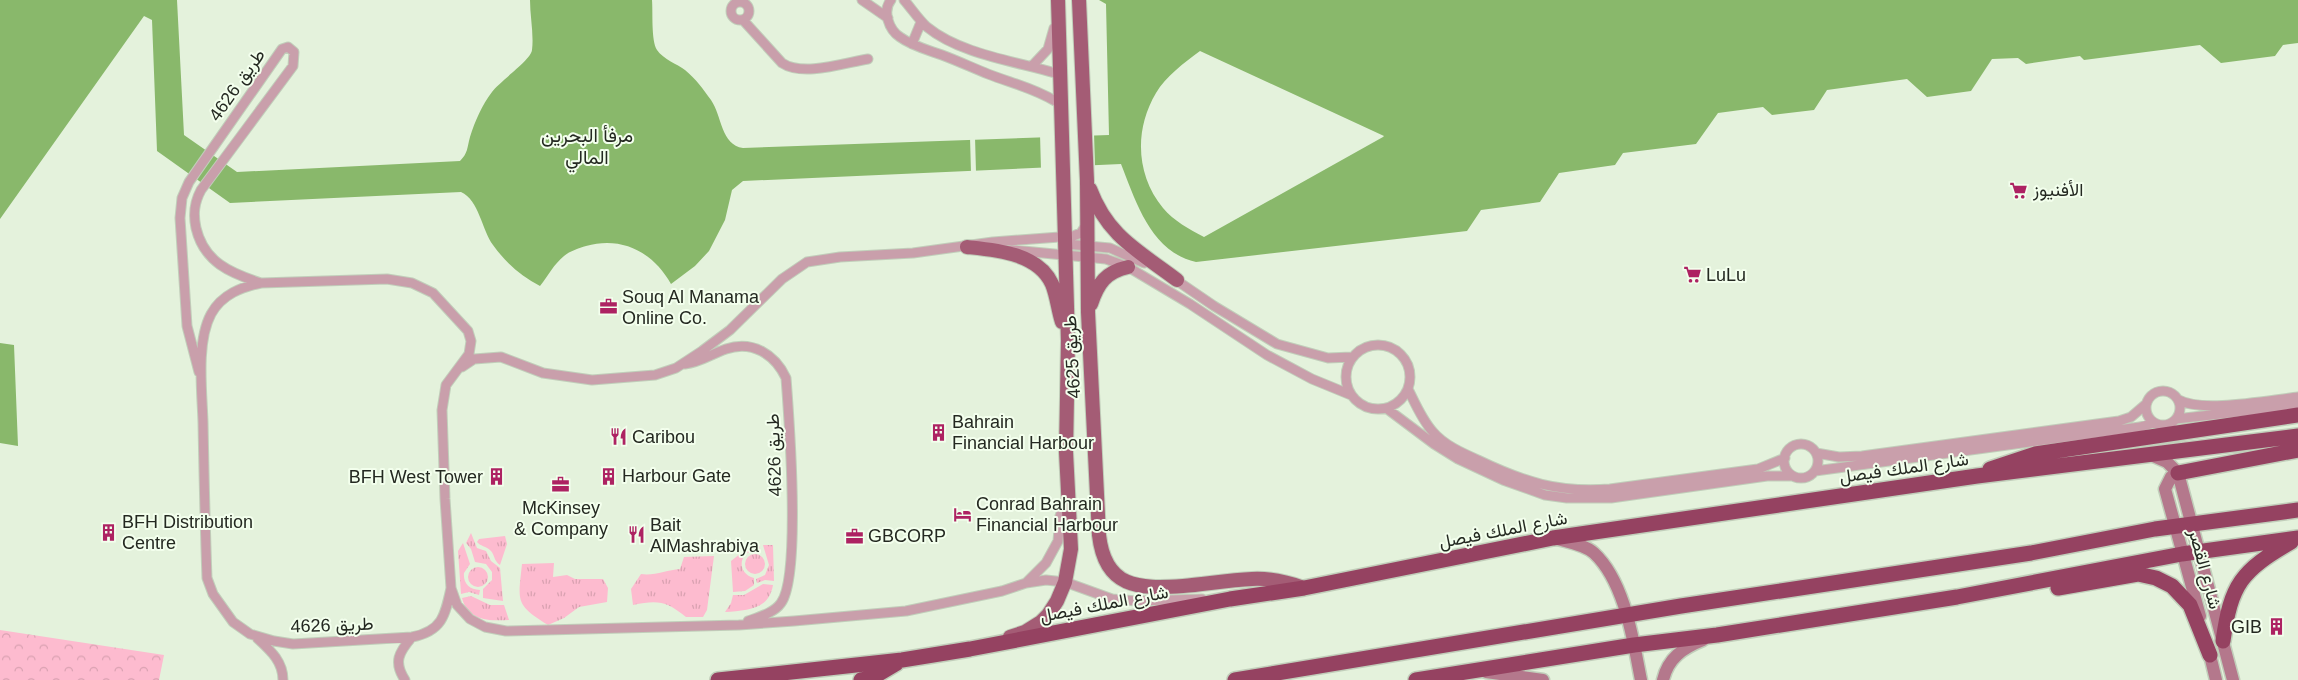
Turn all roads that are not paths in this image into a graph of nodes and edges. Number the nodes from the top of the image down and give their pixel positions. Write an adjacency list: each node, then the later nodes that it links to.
1 (862, 0): 7 (street)
2 (891, 0): 7 (street)
3 (904, 0): 9 (street)
4 (1056, 1): 10 (street); 16 (main road, طريق 4625)
5 (732, 2): 8 (street); 8 (street)
6 (1078, 3): 17 (main road, طريق 4625)
7 (888, 18): 11 (street)
8 (743, 20): 12 (street)
9 (921, 22): 11 (street); 13 (street)
10 (1054, 28): 13 (street); 14 (street)
11 (912, 44): 15 (street)
12 (868, 59)
13 (1032, 66): 14 (street)
14 (1055, 73): 15 (street)
15 (1055, 101): 16 (street)
16 (1062, 126): 19 (main road, طريق 4625)
17 (1086, 175): 18 (main road, طريق 4625); 23 (main road)
18 (1088, 223): 19 (street, طريق 4626); 21 (main road, طريق 4625)
19 (1066, 245): 20 (street, طريق 4626); 20 (street, طريق 4626); 21 (street, طريق 4626); 26 (main road, طريق 4625)
20 (967, 247): 26 (main road); 28 (street, طريق 4626)
21 (1087, 251): 22 (street); 23 (street); 25 (main road, طريق 4625)
22 (1128, 267): 25 (main road); 32 (street)
23 (1177, 280): 27 (street)
24 (261, 283): 29 (street, طريق 4626); 30 (street, طريق 4626); 30 (street, طريق 4626)
25 (1088, 312): 61 (main road, طريق 4625)
26 (1068, 341): 50 (main road, طريق 4625)
27 (1352, 357): 31 (street); 32 (street)
28 (682, 364): 29 (street, طريق 4626); 65 (street, طريق 4626)
29 (454, 372): 60 (street, طريق 4626)
30 (202, 382): 67 (street, طريق 4626)
31 (1408, 389): 37 (street); 45 (street)
32 (1351, 395): 37 (street)
33 (2298, 397): 34 (street)
34 (2179, 400): 35 (street); 39 (street)
35 (2145, 405): 40 (street); 43 (street)
36 (2298, 405): 39 (street)
37 (1386, 408): 48 (street)
38 (2298, 414): 49 (highway)
39 (2176, 419): 40 (street)
40 (2154, 423): 46 (street)
41 (2298, 436): 44 (highway, شارع الملك فيصل)
42 (2298, 450): 47 (highway)
43 (1816, 453): 45 (street); 46 (street)
44 (2151, 455): 47 (main road); 49 (highway, شارع الملك فيصل)
45 (1784, 458): 48 (street)
46 (1815, 471): 48 (street)
47 (2178, 473): 52 (main road, شارع القصر); 53 (main road, شارع القصر)
48 (1792, 476)
49 (1977, 476): 54 (highway, شارع الملك فيصل)
50 (1069, 494): 58 (main road, طريق 4625); 59 (street, طريق 4626)
51 (2298, 510): 52 (highway)
52 (2192, 524): 53 (highway); 56 (main road, شارع القصر)
53 (2175, 526): 57 (main road, شارع القصر); 64 (highway)
54 (1553, 538): 61 (highway, شارع الملك فيصل); 64 (main road)
55 (2297, 539): 56 (highway); 69 (highway)
56 (2200, 551): 57 (highway); 69 (main road, شارع القصر)
57 (2182, 554): 62 (highway); 72 (main road, شارع القصر)
58 (1065, 582): 59 (street, طريق 4626); 63 (street, طريق 4626); 71 (main road, طريق 4625)
59 (1026, 583): 65 (street, طريق 4626)
60 (451, 588): 65 (street, طريق 4626); 68 (street, طريق 4626)
61 (1304, 588): 63 (highway, شارع الملك فيصل)
62 (1957, 597): 66 (highway); 72 (highway)
63 (1230, 599): 71 (highway, شارع الملك فيصل)
64 (1627, 615): 70 (main road); 79 (highway)
65 (739, 625)
66 (1717, 634): 70 (highway); 83 (main road)
67 (255, 636): 68 (street, طريق 4626); 75 (street, طريق 4626)
68 (412, 637): 76 (street)
69 (2223, 641): 85 (main road, شارع القصر)
70 (1634, 645): 74 (highway); 82 (main road)
71 (970, 649): 73 (highway, شارع الملك فيصل)
72 (2210, 655): 84 (main road, شارع القصر)
73 (902, 660): 77 (highway, شارع الملك فيصل); 78 (highway)
74 (1476, 671): 80 (highway); 81 (main road)
75 (283, 680)
76 (405, 680)
77 (718, 680)
78 (861, 680)
79 (1235, 680)
80 (1416, 680)
81 (1544, 680)
82 (1641, 680)
83 (1663, 680)
84 (2216, 680)
85 (2233, 680)

